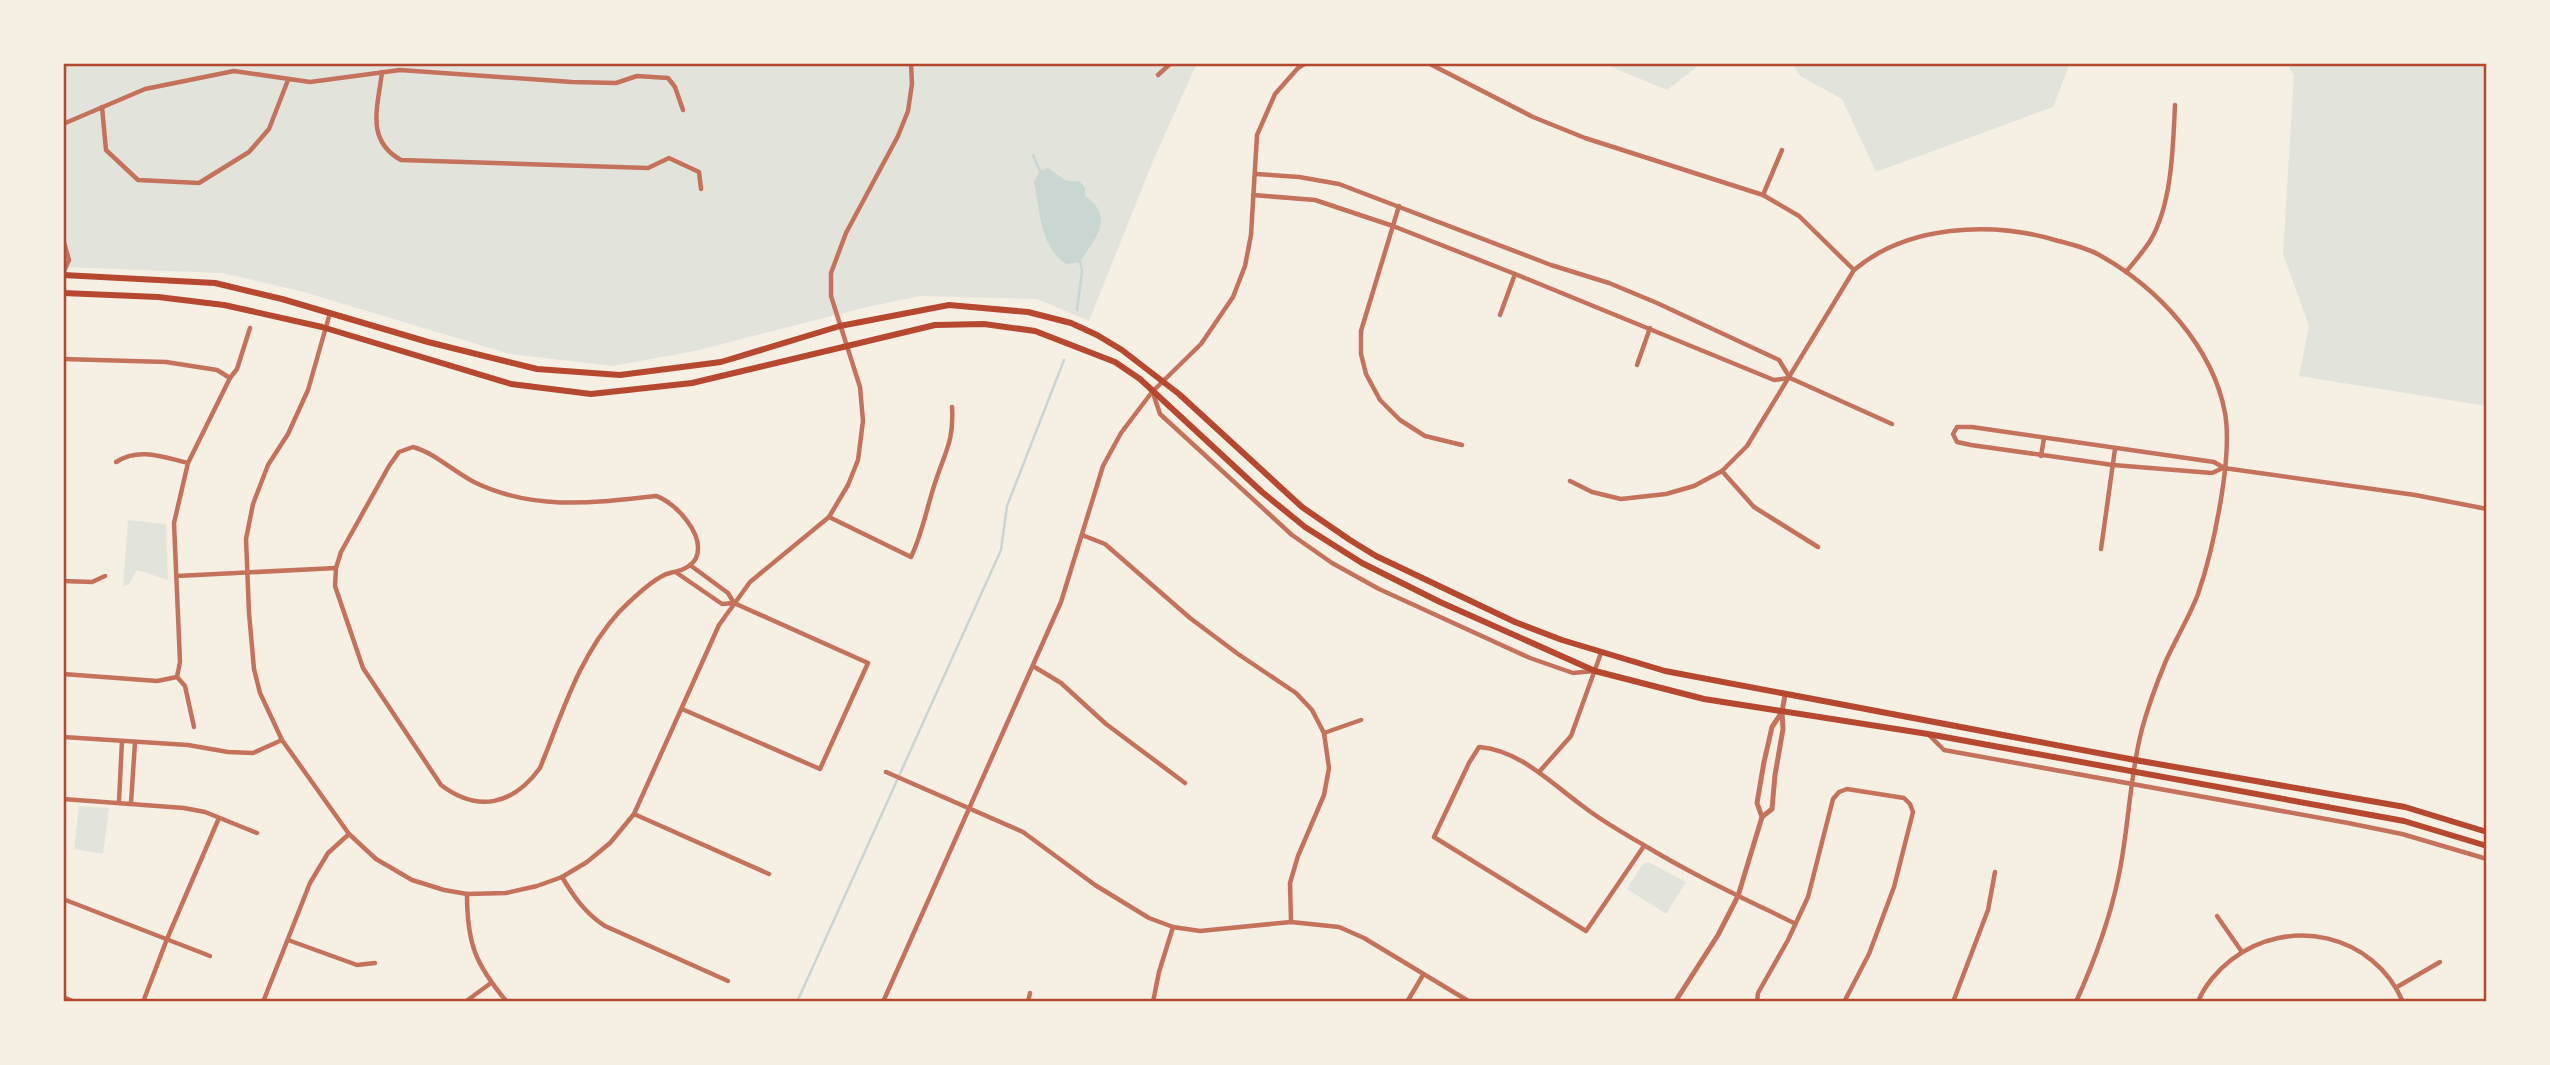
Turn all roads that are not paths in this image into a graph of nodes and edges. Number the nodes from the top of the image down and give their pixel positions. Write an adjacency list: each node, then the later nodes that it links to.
1 (911, 63): 27 (street)
2 (1171, 63): 6 (street)
3 (1306, 63): 13 (street)
4 (1428, 63): 16 (street)
5 (382, 72): 7 (street); 10 (street); 14 (street)
6 (1158, 75)
7 (288, 80): 9 (street); 9 (street)
8 (2175, 105): 21 (street)
9 (102, 107): 11 (street)
10 (684, 110)
11 (63, 124)
12 (1782, 150): 16 (street)
13 (1256, 174): 15 (street); 17 (street)
14 (701, 189)
15 (1253, 195): 18 (street); 36 (street)
16 (1763, 195): 20 (street)
17 (1399, 206): 18 (street); 35 (street)
18 (1393, 226): 23 (street); 41 (street)
19 (63, 239): 22 (street)
20 (1854, 270): 21 (street); 35 (street)
21 (2126, 272): 47 (street)
22 (63, 274): 25 (main road)
23 (1516, 274): 26 (street); 29 (street)
24 (63, 292): 30 (main road)
25 (330, 313): 27 (main road); 30 (street)
26 (1500, 315)
27 (840, 326): 31 (street); 36 (main road)
28 (250, 328): 34 (street)
29 (1650, 328): 33 (street); 35 (street)
30 (327, 329): 31 (main road); 57 (street)
31 (847, 345): 37 (main road); 51 (street)
32 (63, 359): 34 (street)
33 (1637, 365)
34 (230, 378): 45 (street)
35 (1790, 378): 39 (street); 48 (street)
36 (1162, 381): 37 (street); 63 (main road)
37 (1152, 392): 52 (street); 65 (main road); 65 (street)
38 (952, 407): 51 (street)
39 (1892, 424)
40 (2044, 438): 42 (street); 43 (street); 43 (street)
41 (1462, 445)
42 (2115, 449): 46 (street); 47 (street)
43 (2041, 456): 46 (street)
44 (116, 462): 45 (street)
45 (188, 463): 60 (street)
46 (2113, 465): 47 (street); 54 (street)
47 (2224, 468): 50 (street); 79 (street)
48 (1722, 471): 49 (street); 53 (street)
49 (1570, 481)
50 (2487, 509)
51 (829, 517): 62 (street)
52 (1082, 536): 64 (street); 73 (street)
53 (1818, 547)
54 (2101, 549)
55 (690, 565): 56 (street); 58 (street); 62 (street)
56 (337, 568): 57 (street); 58 (street)
57 (247, 571): 60 (street); 76 (street)
58 (677, 573): 62 (street)
59 (105, 576): 61 (street)
60 (177, 576): 67 (street)
61 (63, 581)
62 (734, 603): 69 (street); 69 (street)
63 (1601, 653): 65 (street); 68 (main road)
64 (1033, 666): 83 (street); 88 (street)
65 (1595, 671): 70 (main road); 81 (street)
66 (63, 674): 67 (street)
67 (177, 677): 72 (street)
68 (1785, 695): 70 (street); 79 (main road)
69 (682, 709): 89 (street)
70 (1782, 712): 74 (main road); 90 (street); 90 (street)
71 (1361, 720): 73 (street)
72 (194, 727)
73 (1324, 733): 105 (street)
74 (1928, 734): 82 (main road); 84 (street)
75 (63, 737): 77 (street)
76 (282, 740): 78 (street); 94 (street)
77 (122, 741): 78 (street); 86 (street)
78 (135, 742): 87 (street)
79 (2135, 760): 82 (street); 92 (main road)
80 (887, 772): 88 (street)
81 (1539, 772): 95 (street); 95 (street)
82 (2133, 774): 84 (street); 96 (main road)
83 (1185, 783)
84 (2132, 784): 97 (street); 134 (street)
85 (63, 799): 86 (street)
86 (119, 802): 87 (street)
87 (131, 803): 91 (street)
88 (969, 808): 107 (street); 125 (street)
89 (635, 814): 99 (street); 100 (street)
90 (1762, 817): 102 (street)
91 (219, 818): 93 (street); 108 (street)
92 (2487, 832)
93 (257, 833)
94 (349, 834): 101 (street); 109 (street)
95 (1644, 846): 102 (street)
96 (2487, 846)
97 (2487, 859)
98 (1995, 872): 133 (street)
99 (769, 874)
100 (562, 877): 101 (street); 115 (street)
101 (467, 894): 116 (street)
102 (1738, 896): 106 (street); 130 (street)
103 (63, 899): 108 (street)
104 (2217, 916): 110 (street)
105 (1291, 922): 107 (street); 114 (street)
106 (1794, 923): 131 (street); 132 (street)
107 (1173, 927): 127 (street)
108 (167, 939): 111 (street); 121 (street)
109 (288, 940): 113 (street); 122 (street)
110 (2242, 952): 117 (street); 135 (street)
111 (210, 957)
112 (2440, 962): 117 (street)
113 (375, 963)
114 (1423, 975): 128 (street); 129 (street)
115 (728, 981)
116 (491, 983): 123 (street); 124 (street)
117 (2397, 987): 136 (street)
118 (1030, 993): 126 (street)
119 (63, 997): 120 (street)
120 (75, 1002)
121 (143, 1002)
122 (263, 1002)
123 (465, 1002)
124 (507, 1002)
125 (883, 1002)
126 (1028, 1002)
127 (1153, 1002)
128 (1407, 1002)
129 (1470, 1002)
130 (1675, 1002)
131 (1757, 1002)
132 (1844, 1002)
133 (1953, 1002)
134 (2076, 1002)
135 (2198, 1002)
136 (2403, 1002)

